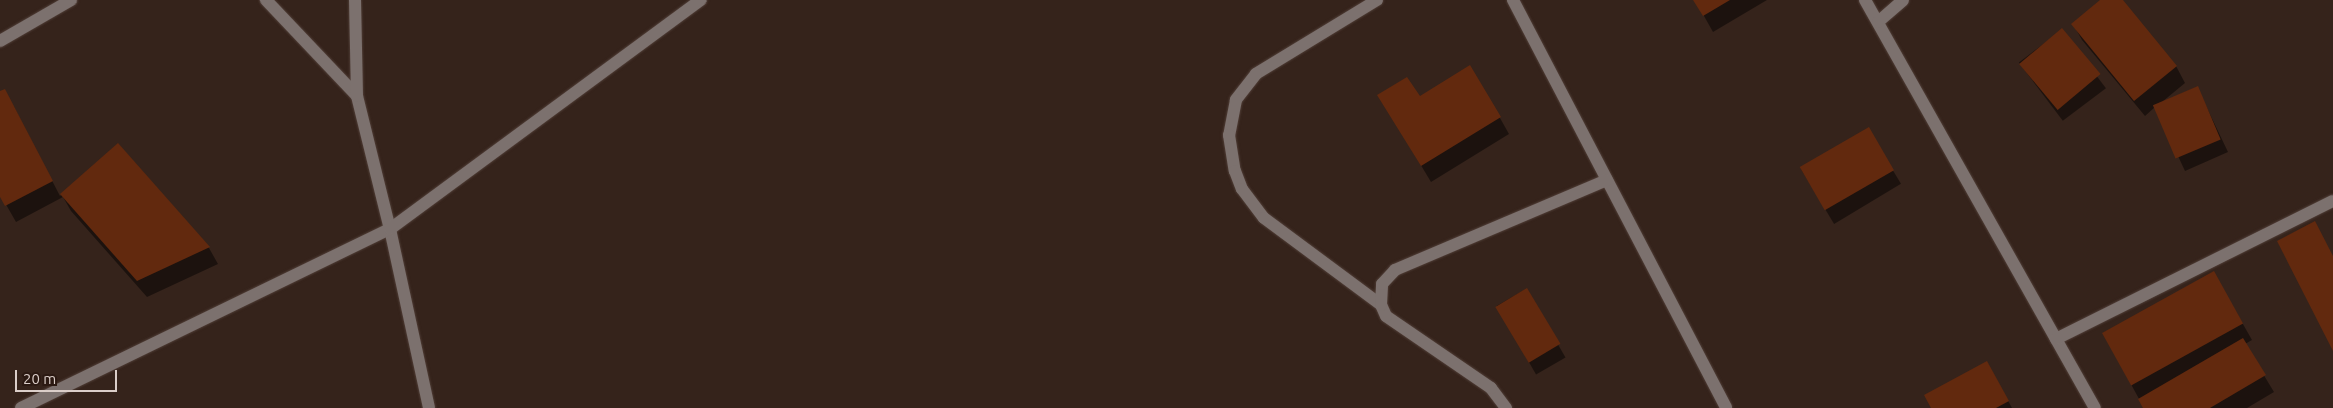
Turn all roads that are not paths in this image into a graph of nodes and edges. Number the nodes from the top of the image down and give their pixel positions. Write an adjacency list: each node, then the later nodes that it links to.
1 (71, 0): 10 (street)
2 (266, 0): 11 (street)
3 (355, 0): 11 (street)
4 (701, 0): 14 (street)
5 (1377, 0): 15 (street)
6 (1513, 0): 12 (street)
7 (1866, 0): 9 (street)
8 (1903, 0): 9 (street)
9 (1878, 22): 16 (street)
10 (0, 41)
11 (357, 96): 14 (street)
12 (1607, 180): 15 (street); 20 (street)
13 (2333, 201): 16 (street)
14 (390, 228): 17 (street); 18 (street)
15 (1381, 305): 19 (street)
16 (2056, 339): 21 (street)
17 (21, 408)
18 (429, 408)
19 (1506, 408)
20 (1726, 408)
21 (2096, 408)

